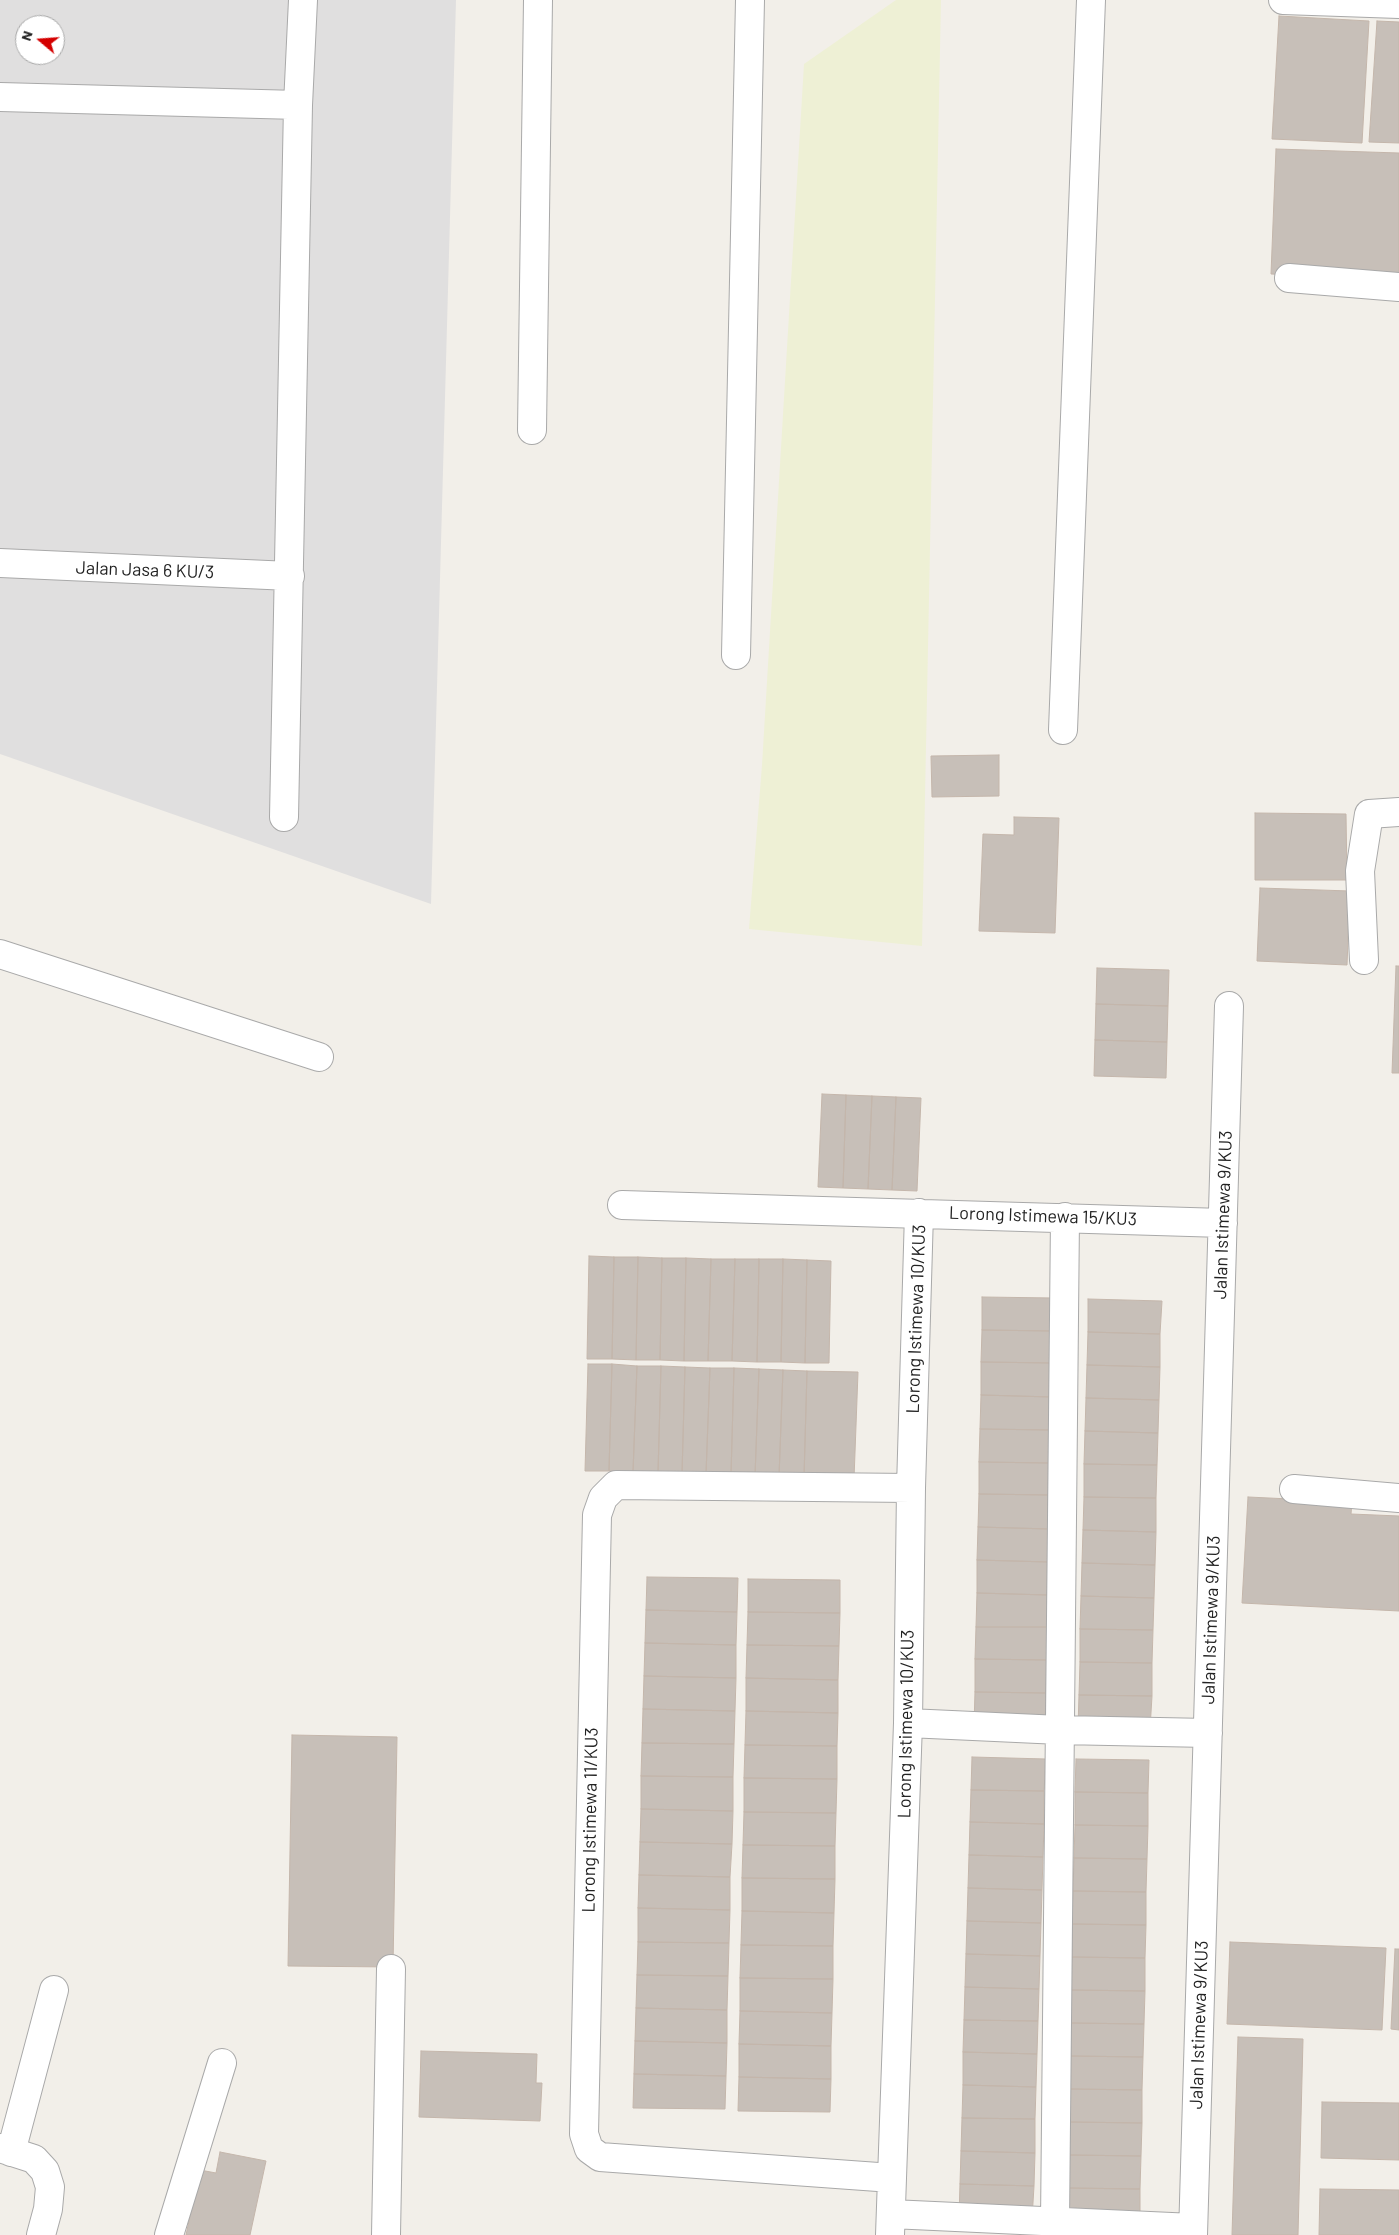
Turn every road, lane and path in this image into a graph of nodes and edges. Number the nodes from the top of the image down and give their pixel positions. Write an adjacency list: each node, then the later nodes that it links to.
1 (303, 0): 8 (street)
2 (538, 0): 11 (street)
3 (750, 0): 14 (street)
4 (1091, 0): 15 (street)
5 (1283, 0): 6 (street)
6 (1399, 4)
7 (0, 97): 8 (street)
8 (298, 105): 13 (street)
9 (1289, 278): 10 (street)
10 (1399, 287)
11 (532, 430)
12 (0, 563): 13 (street, Jalan Jasa 6 KU/3)
13 (290, 576): 17 (street)
14 (736, 655)
15 (1063, 730)
16 (1399, 812): 19 (street)
17 (284, 817)
18 (0, 954): 21 (street)
19 (1364, 960)
20 (1229, 1006): 25 (street, Jalan Istimewa 9/KU3)
21 (320, 1057)
22 (622, 1205): 23 (street, Lorong Istimewa 15/KU3)
23 (920, 1213): 24 (street, Lorong Istimewa 15/KU3); 26 (street, Lorong Istimewa 10/KU3)
24 (1065, 1217): 25 (street, Lorong Istimewa 15/KU3); 30 (street)
25 (1223, 1222): 31 (street, Jalan Istimewa 9/KU3)
26 (911, 1488): 29 (street, Lorong Istimewa 10/KU3); 36 (street, Lorong Istimewa 11/KU3)
27 (1294, 1489): 28 (street)
28 (1399, 1498)
29 (908, 1723): 30 (street); 36 (street, Lorong Istimewa 10/KU3)
30 (1060, 1730): 31 (street); 37 (street)
31 (1208, 1733): 39 (street, Jalan Istimewa 9/KU3)
32 (391, 1969): 42 (street)
33 (54, 1990): 35 (street)
34 (222, 2063): 41 (street)
35 (5, 2150): 40 (street)
36 (892, 2178): 38 (street, Lorong Istimewa 10/KU3)
37 (1055, 2221): 38 (street); 39 (street)
38 (891, 2224)
39 (1193, 2232)
40 (41, 2235)
41 (169, 2235)
42 (386, 2235)

